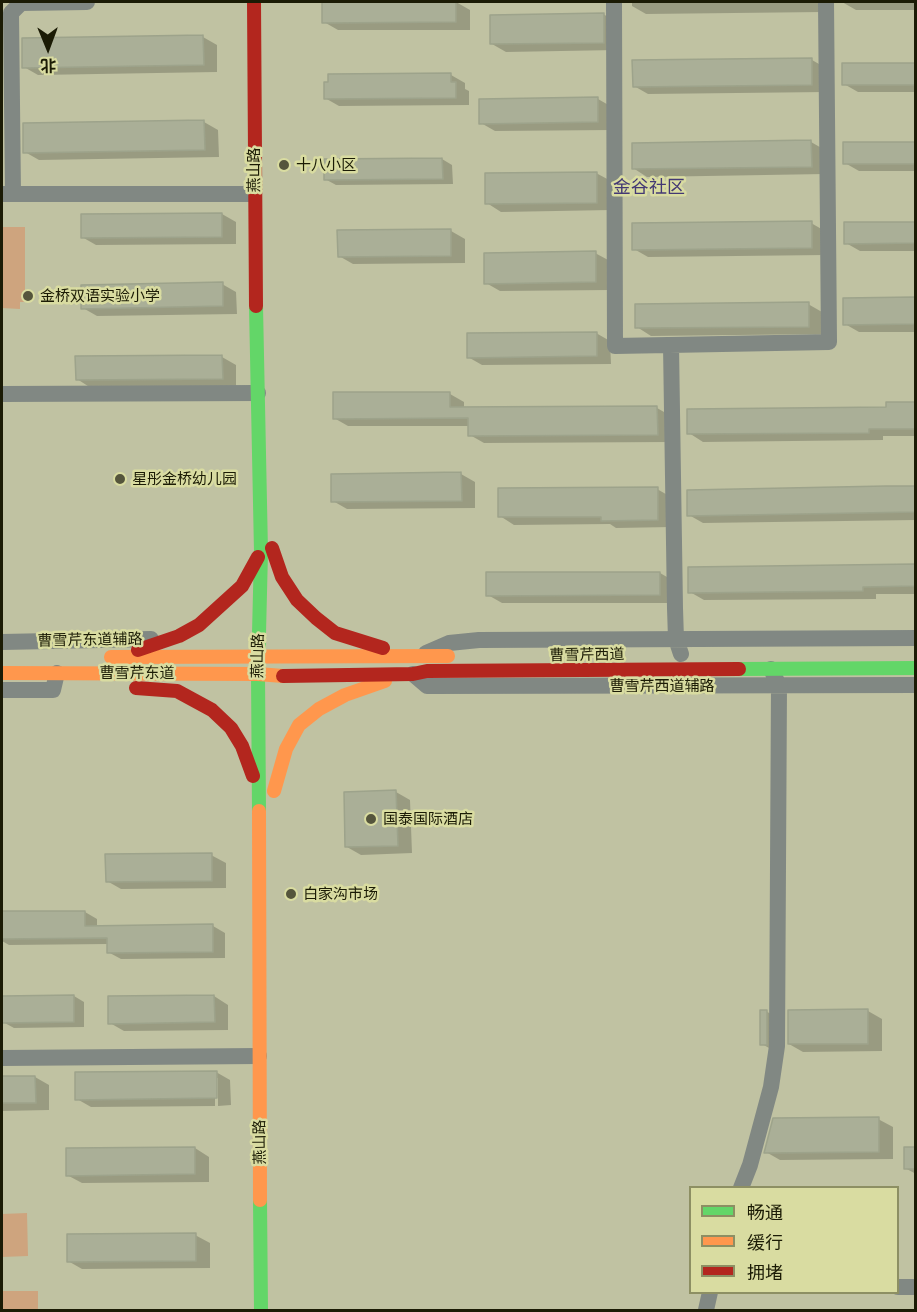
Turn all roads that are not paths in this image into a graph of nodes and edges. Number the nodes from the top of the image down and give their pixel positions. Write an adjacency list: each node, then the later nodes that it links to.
1 (87, 2): 6 (street)
2 (254, 2): 7 (main road, 燕山路)
3 (266, 2): 11 (main road, 燕山路)
4 (614, 2): 8 (street)
5 (826, 2): 8 (street)
6 (7, 194): 7 (street)
7 (254, 194): 9 (main road, 燕山路)
8 (671, 345): 15 (street)
9 (258, 393): 10 (street); 11 (main road, 燕山路)
10 (2, 394)
11 (267, 550): 12 (main road); 16 (main road, 燕山路); 20 (main road)
12 (179, 636): 14 (street, 曹雪芹东道辅路); 19 (main road)
13 (915, 638): 15 (street)
14 (2, 642)
15 (680, 650): 20 (street)
16 (265, 656): 19 (main road, 曹雪芹东道); 20 (main road); 25 (main road, 燕山路); 27 (main road, 燕山路)
17 (463, 656): 20 (main road)
18 (93, 657): 19 (main road, 曹雪芹东道)
19 (117, 657)
20 (417, 657)
21 (915, 668): 22 (main road, 曹雪芹西道)
22 (771, 669): 26 (main road, 曹雪芹西道); 28 (street)
23 (2, 673): 24 (main road, 曹雪芹东道)
24 (57, 673): 25 (main road, 曹雪芹东道); 30 (street); 32 (main road)
25 (258, 674): 27 (main road, 曹雪芹东道); 32 (main road, 燕山路)
26 (412, 674): 27 (main road, 曹雪芹西道); 28 (street, 曹雪芹西道辅路); 32 (main road)
27 (273, 681)
28 (779, 686): 29 (street, 曹雪芹西道辅路); 35 (street)
29 (915, 686)
30 (2, 690)
31 (273, 745): 32 (main road, 燕山路)
32 (269, 798): 33 (main road, 燕山路)
33 (259, 1056): 34 (street); 39 (main road, 燕山路)
34 (2, 1058)
35 (742, 1186)
36 (899, 1287): 37 (street)
37 (915, 1287)
38 (710, 1294): 40 (street)
39 (261, 1311)
40 (706, 1311)

